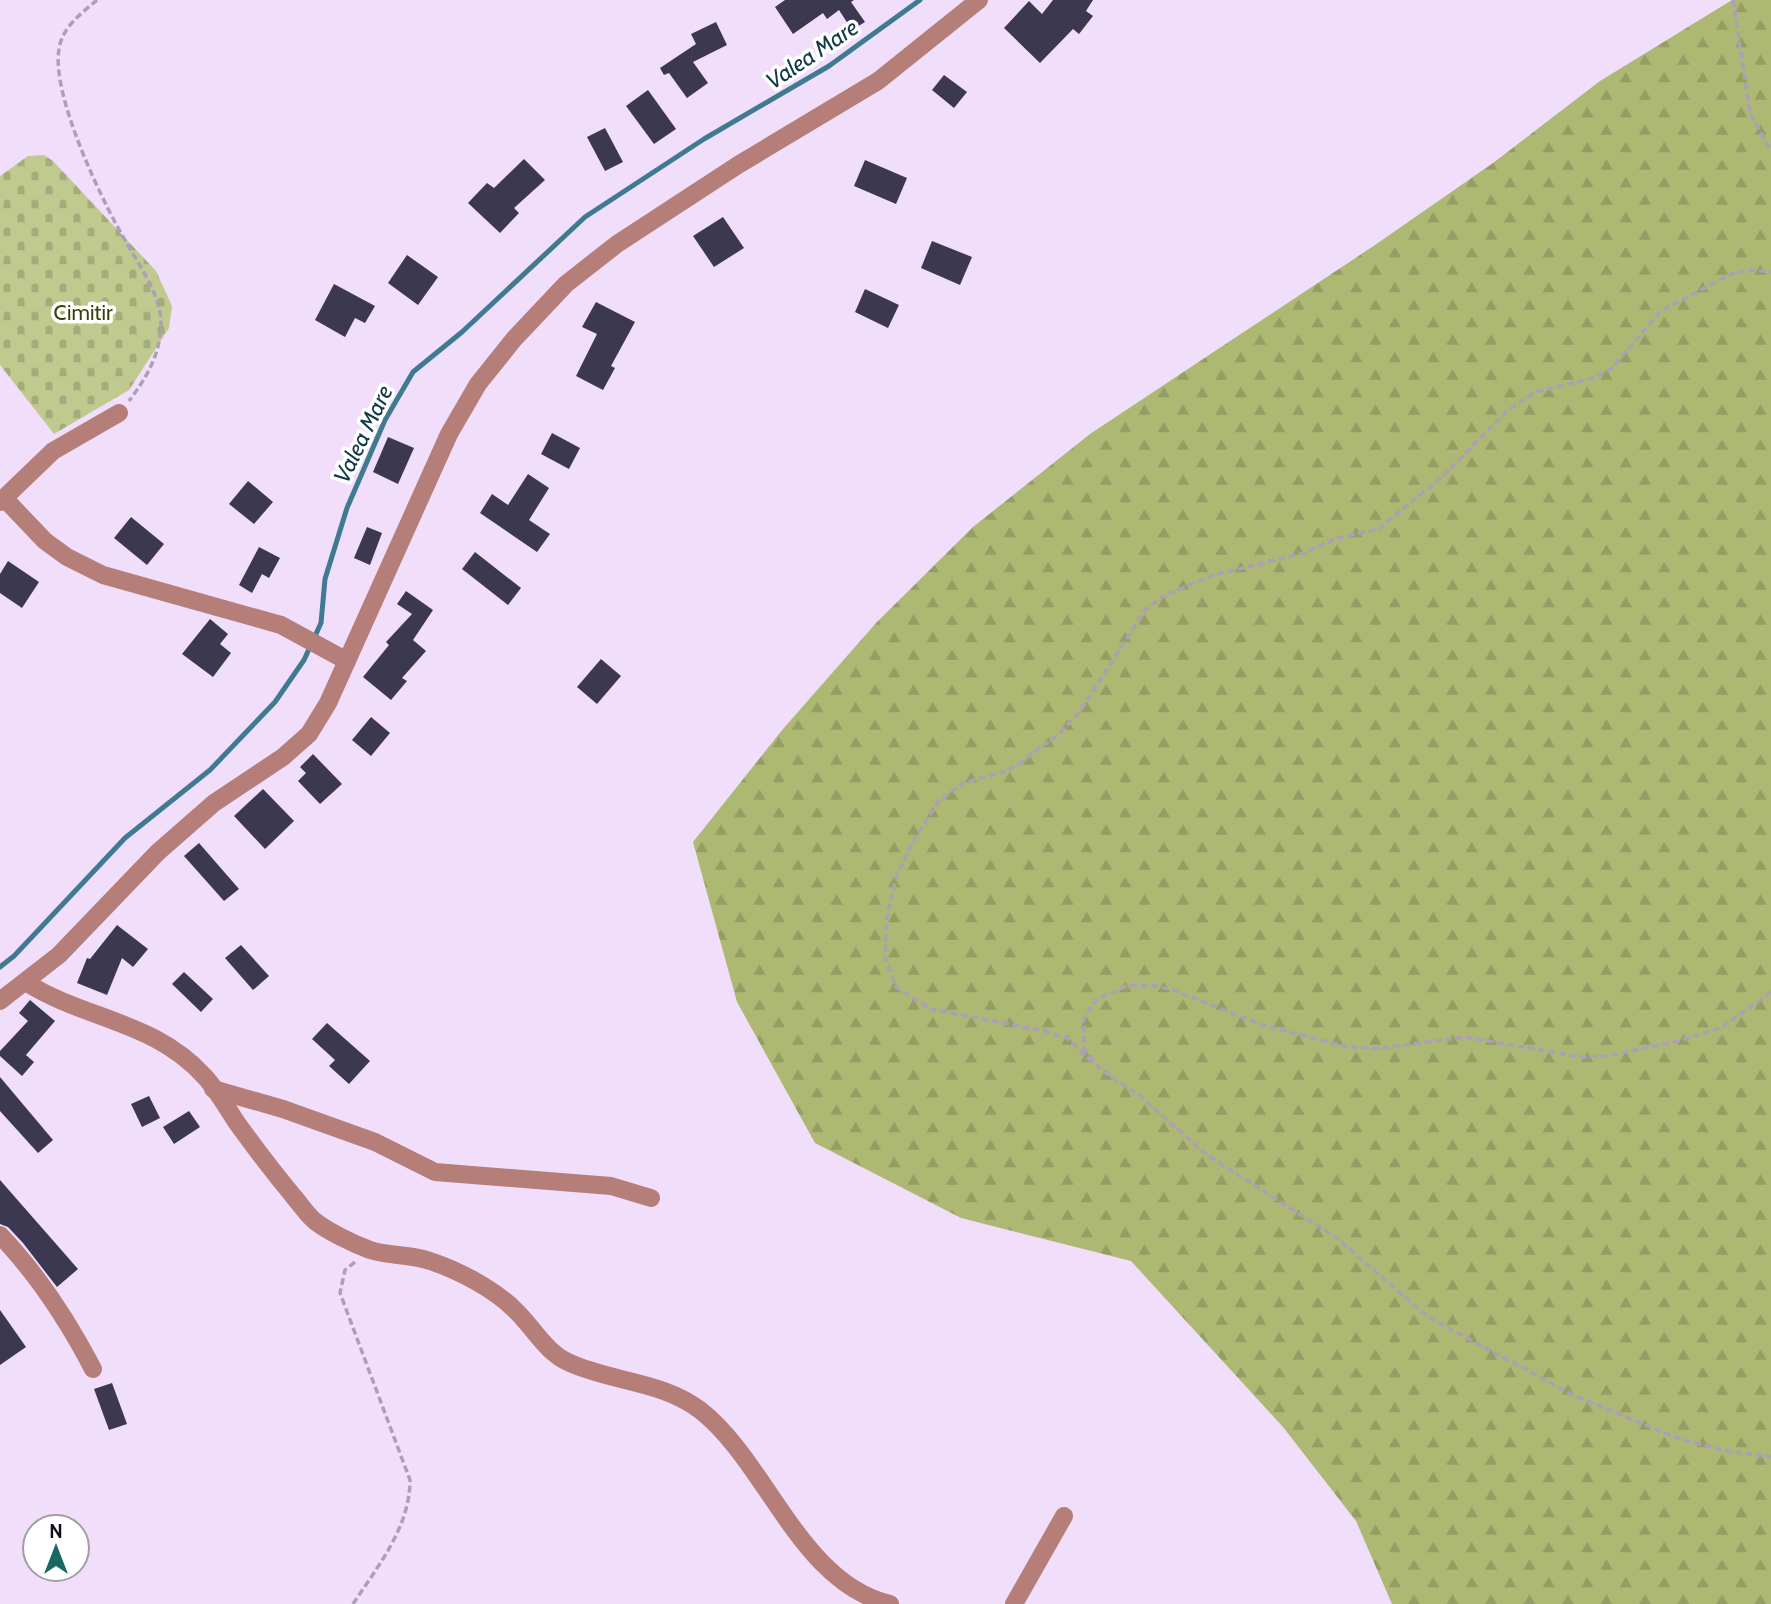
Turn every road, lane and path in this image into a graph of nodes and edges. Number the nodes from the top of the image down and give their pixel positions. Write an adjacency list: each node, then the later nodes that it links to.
1 (97, 0): 6 (path)
2 (979, 0): 8 (street)
3 (1732, 0): 4 (path)
4 (1771, 151)
5 (1771, 272): 12 (path)
6 (119, 413): 7 (street)
7 (2, 500): 8 (street)
8 (346, 661): 9 (street)
9 (27, 983): 11 (street); 13 (street)
10 (1771, 992): 12 (path)
11 (0, 1002)
12 (1099, 1068): 18 (path)
13 (213, 1089): 14 (street); 16 (street)
14 (651, 1198)
15 (0, 1236): 17 (street)
16 (369, 1250): 20 (path); 21 (street)
17 (93, 1369)
18 (1771, 1457)
19 (1065, 1516): 22 (street)
20 (353, 1604)
21 (890, 1604)
22 (1014, 1604)

